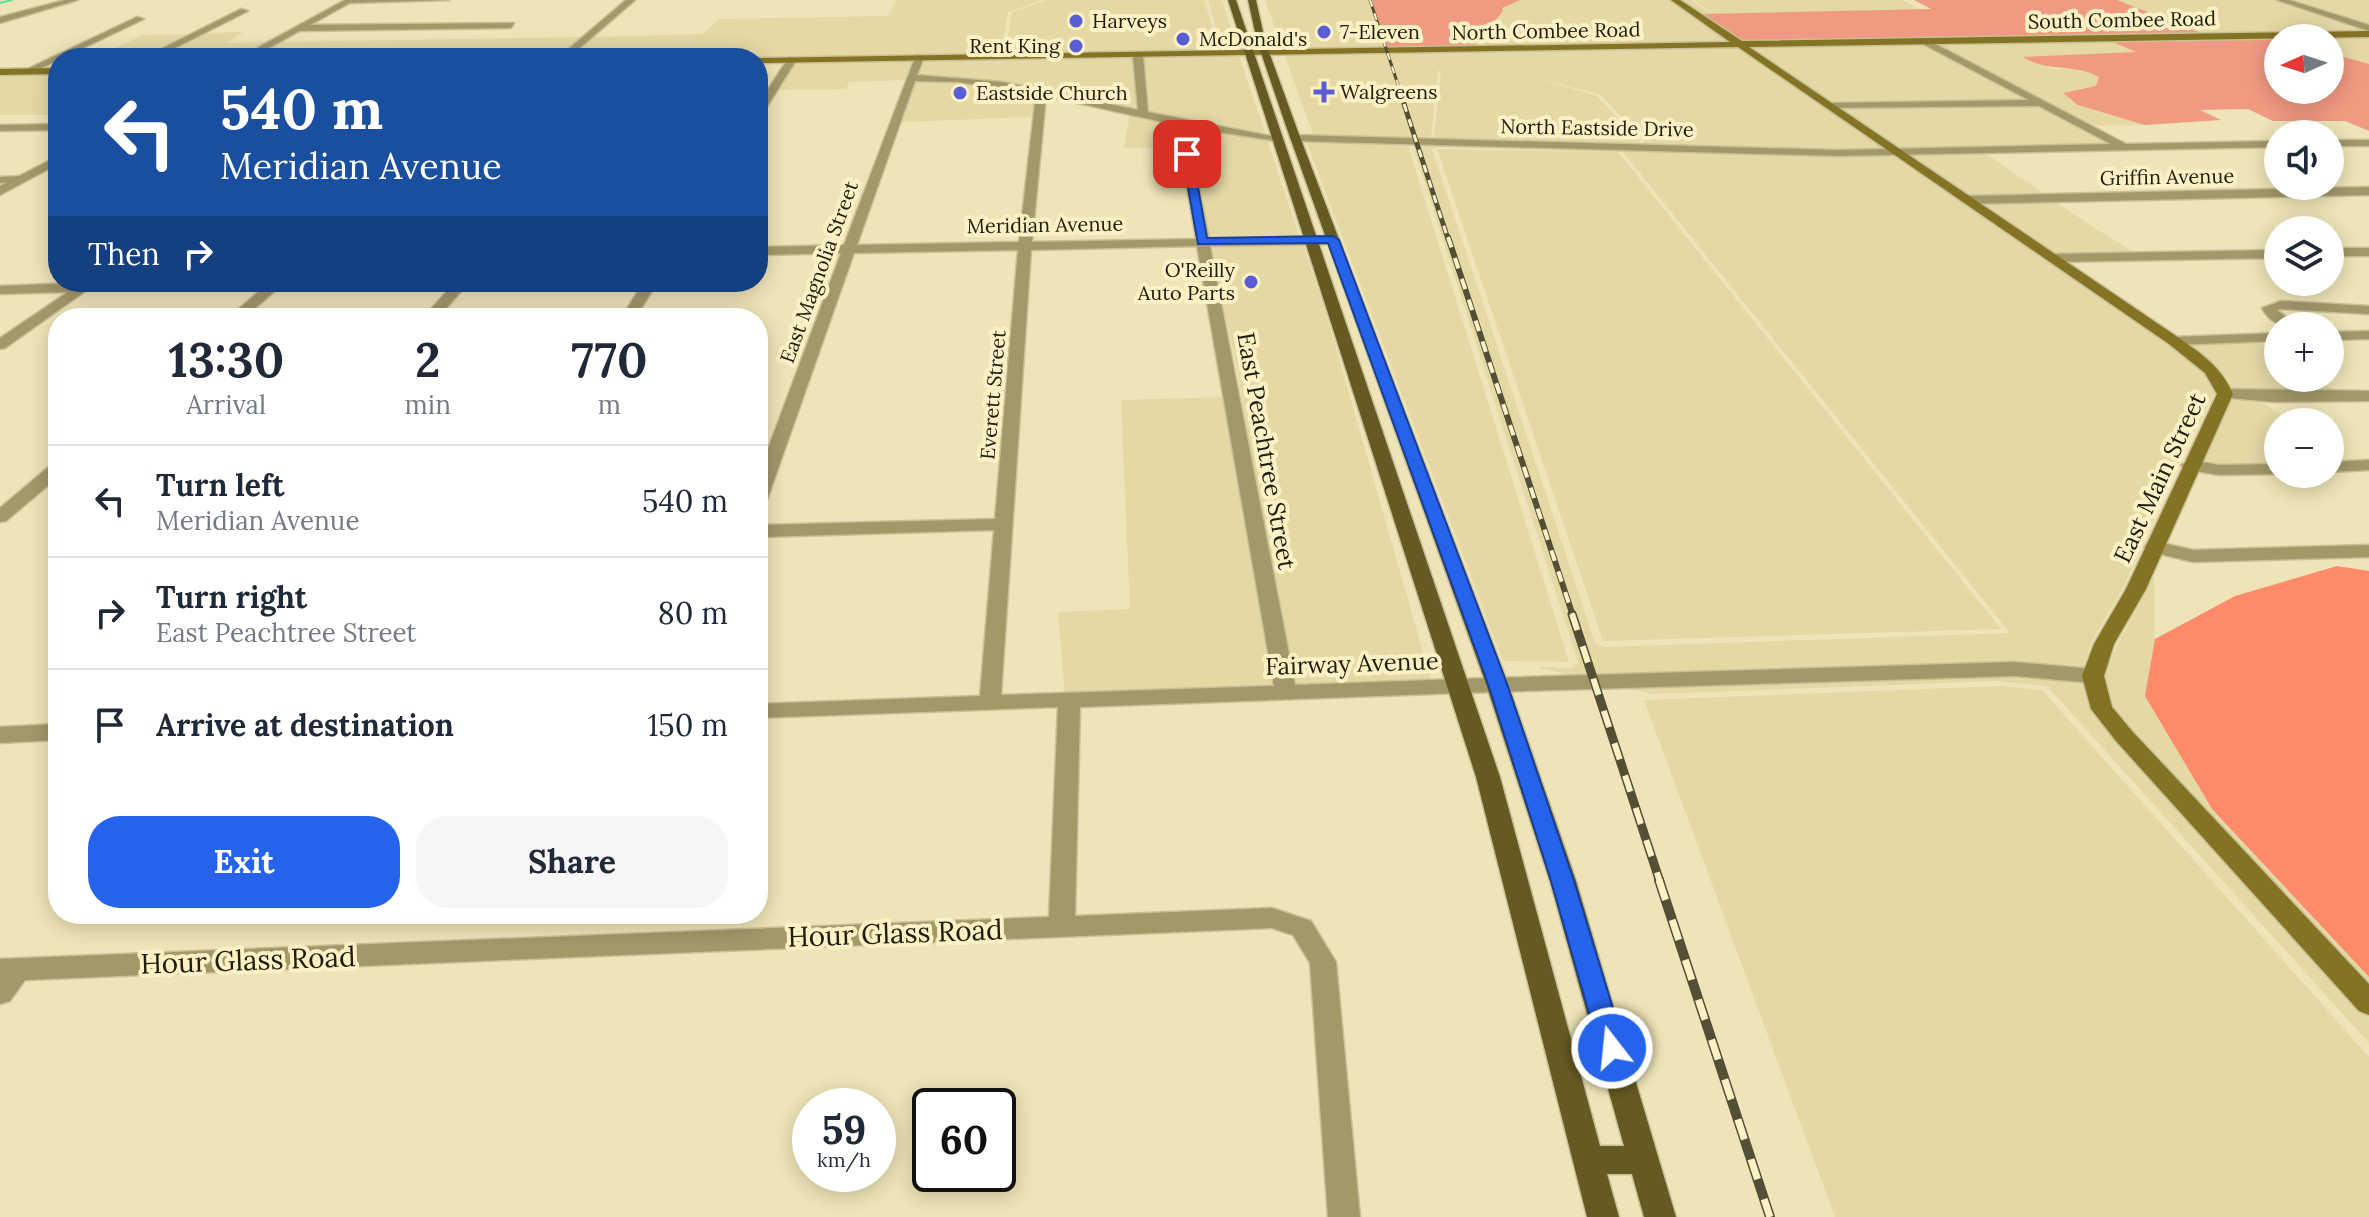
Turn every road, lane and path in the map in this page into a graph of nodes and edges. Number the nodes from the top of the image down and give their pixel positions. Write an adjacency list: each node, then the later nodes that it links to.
1 (74, 0): 11 (street)
2 (445, 0): 8 (street)
3 (631, 0): 21 (street)
4 (1232, 0): 22 (main road)
5 (1252, 0): 23 (main road)
6 (1675, 0): 17 (main road, East Main Street)
7 (2281, 0): 14 (street)
8 (350, 1): 13 (street)
9 (244, 11): 19 (street)
10 (140, 19): 18 (street)
11 (0, 20)
12 (511, 25): 13 (street)
13 (299, 28): 20 (street)
14 (2369, 28)
15 (2369, 34): 16 (main road, South Combee Road)
16 (1924, 41): 17 (main road, South Combee Road); 35 (street)
17 (1739, 44): 23 (main road, North Combee Road); 36 (main road, East Main Street)
18 (78, 48)
19 (168, 48)
20 (262, 48)
21 (575, 48)
22 (1248, 52): 23 (main road, North Combee Road); 24 (main road, North Combee Road); 25 (main road, North Combee Road); 41 (main road)
23 (1265, 52): 42 (main road)
24 (1138, 56): 25 (main road, North Combee Road); 37 (street)
25 (919, 57): 26 (main road, North Combee Road); 32 (street, East Magnolia Street)
26 (792, 59): 27 (main road, North Combee Road); 34 (street)
27 (768, 60)
28 (48, 62): 29 (street)
29 (28, 71): 30 (main road); 31 (main road)
30 (48, 71)
31 (0, 72)
32 (911, 78): 33 (street); 58 (street, East Magnolia Street)
33 (1041, 92): 37 (street); 57 (street, Everett Street)
34 (768, 97)
35 (2041, 103): 36 (street); 46 (street)
36 (1830, 106): 47 (main road, East Main Street)
37 (1143, 114): 38 (street)
38 (1181, 123): 41 (street); 56 (street, East Peachtree Street)
39 (48, 127): 40 (street)
40 (0, 128)
41 (1276, 138): 49 (main road); 55 (main road)
42 (1295, 138): 47 (street, North Eastside Drive); 49 (main road)
43 (2344, 143): 44 (street)
44 (2369, 143)
45 (2264, 144): 46 (street, North Eastside Drive)
46 (2125, 147): 47 (street, North Eastside Drive)
47 (1897, 152): 54 (main road, East Main Street)
48 (48, 164): 50 (street)
49 (1309, 176): 55 (main road)
50 (21, 179): 51 (street); 52 (street)
51 (0, 180)
52 (0, 191)
53 (2369, 191): 54 (street, Griffin Avenue)
54 (1966, 200): 63 (main road, East Main Street)
55 (1321, 240): 56 (street, Meridian Avenue); 82 (main road); 83 (main road)
56 (1202, 242): 57 (street, Meridian Avenue); 98 (street, East Peachtree Street)
57 (1025, 245): 58 (street, Meridian Avenue); 91 (street, Everett Street)
58 (848, 249): 59 (street, Meridian Avenue); 88 (street, East Magnolia Street)
59 (768, 251)
60 (2344, 252): 61 (street)
61 (2369, 252)
62 (2264, 254): 63 (street)
63 (2052, 258): 78 (main road, East Main Street)
64 (48, 287): 65 (street)
65 (0, 290)
66 (78, 292): 69 (street)
67 (266, 292): 70 (street)
68 (453, 292): 71 (street)
69 (54, 308)
70 (247, 308)
71 (439, 308)
72 (2369, 310): 74 (street)
73 (48, 312): 79 (street)
74 (2271, 312)
75 (2369, 335): 76 (street)
76 (2344, 336)
77 (2264, 338): 78 (street)
78 (2174, 341): 80 (main road, East Main Street)
79 (0, 345)
80 (2225, 394): 81 (street); 84 (main road, East Main Street)
81 (2369, 396)
82 (1395, 405): 83 (main road); 96 (main road)
83 (1366, 406): 97 (main road)
84 (2190, 465): 87 (street); 93 (main road, East Main Street)
85 (2369, 465): 86 (street)
86 (2344, 466)
87 (2264, 469)
88 (768, 472)
89 (48, 476): 90 (street)
90 (0, 517)
91 (1002, 524): 92 (street); 100 (street, Everett Street)
92 (768, 531)
93 (2154, 547): 94 (street); 95 (main road, East Main Street)
94 (2369, 551)
95 (2093, 676): 96 (street, Fairway Avenue); 107 (main road)
96 (1497, 684): 97 (street, Fairway Avenue); 109 (main road)
97 (1459, 686): 98 (street, Fairway Avenue); 108 (main road)
98 (1286, 693): 99 (street, Fairway Avenue)
99 (1069, 700): 100 (street, Fairway Avenue); 104 (street)
100 (990, 702): 101 (street, Fairway Avenue)
101 (768, 711)
102 (48, 731): 103 (street)
103 (0, 735)
104 (1062, 926): 105 (street, Hour Glass Road); 110 (street, Hour Glass Road)
105 (9, 970): 106 (street)
106 (0, 993)
107 (2369, 1003)
108 (1590, 1160): 109 (main road); 111 (main road)
109 (1645, 1160): 112 (main road)
110 (1344, 1217)
111 (1603, 1217)
112 (1660, 1217)

